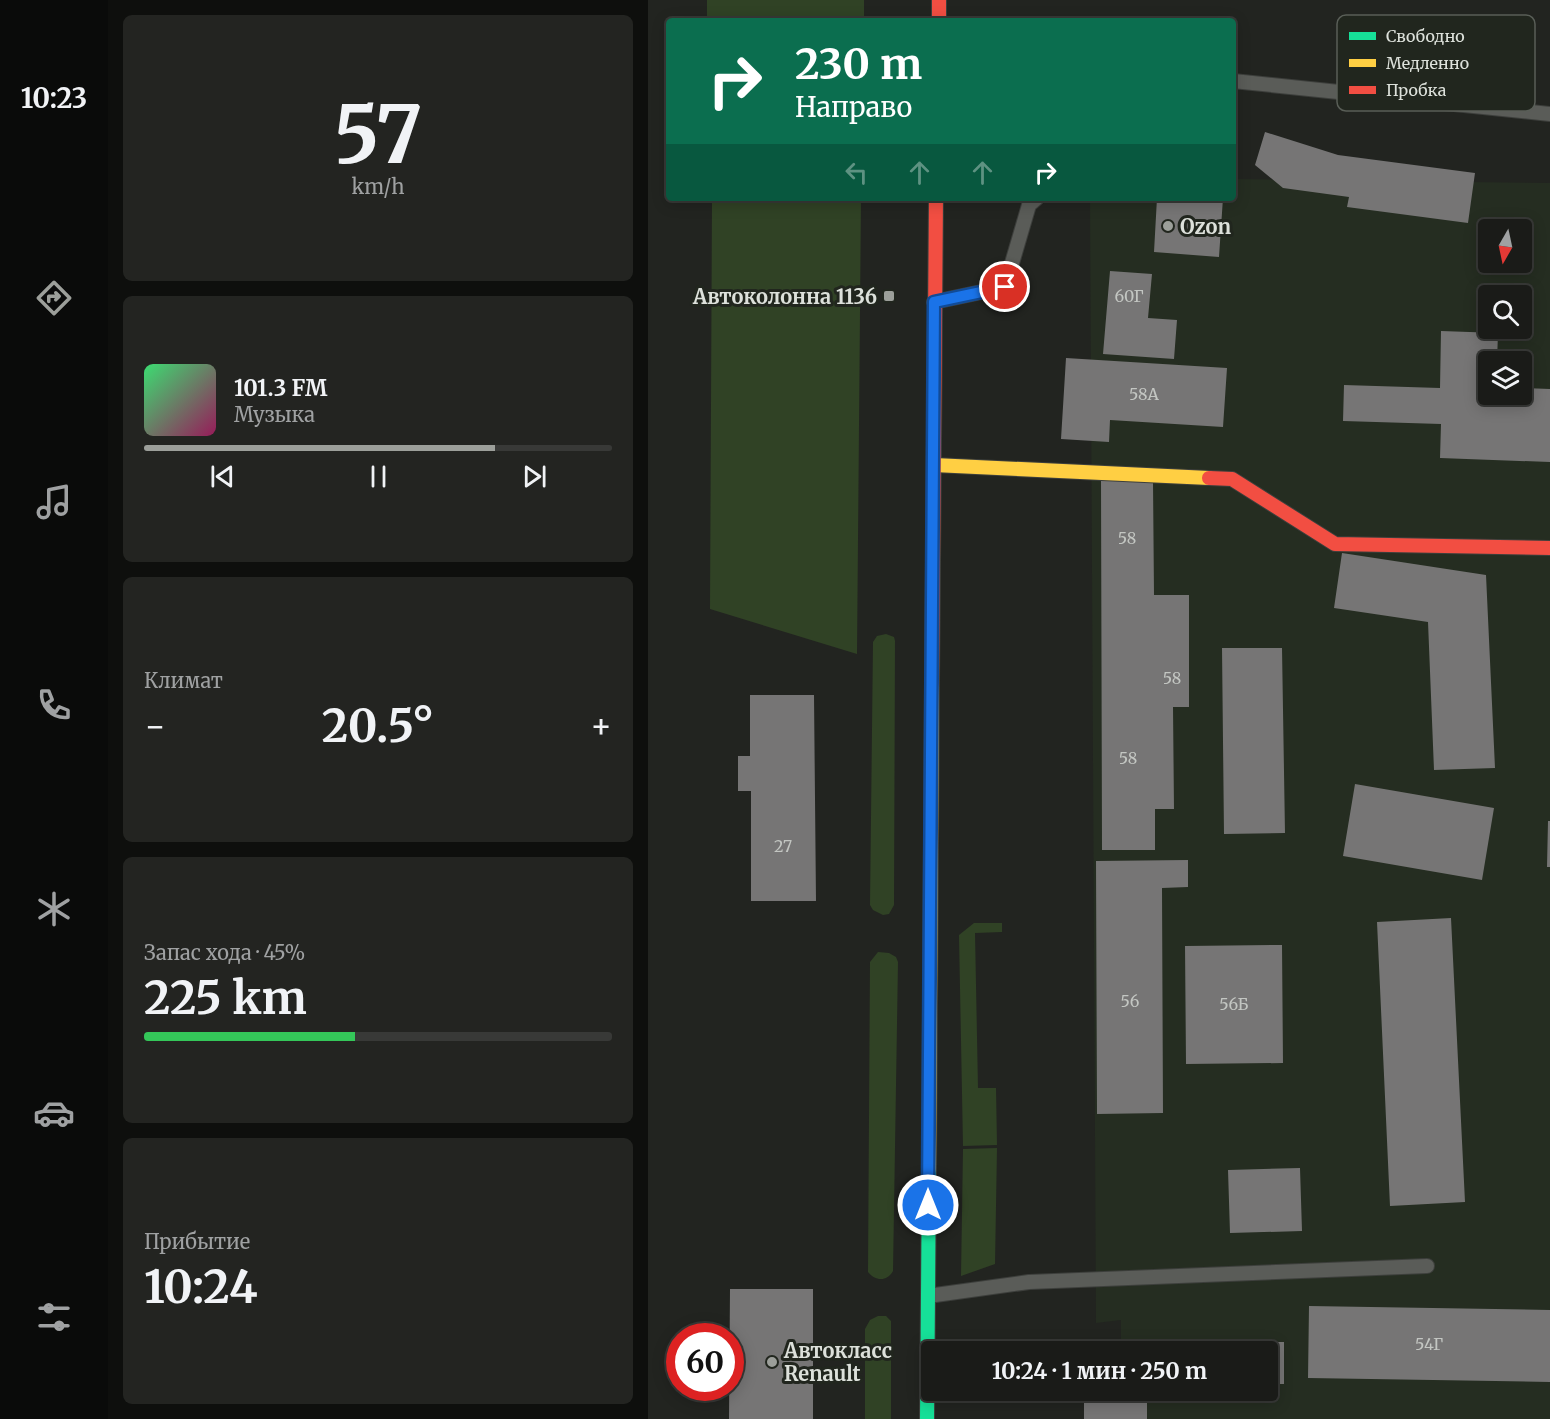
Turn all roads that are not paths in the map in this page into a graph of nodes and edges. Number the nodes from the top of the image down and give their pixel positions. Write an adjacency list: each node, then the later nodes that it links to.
1 (939, 0): 2 (main road)
2 (939, 18)
3 (1236, 81): 4 (lane)
4 (1337, 92)
5 (1521, 111): 6 (lane)
6 (1550, 114)
7 (936, 201): 9 (main road)
8 (1034, 201): 9 (lane)
9 (934, 302): 10 (main road)
10 (934, 465): 11 (main road); 13 (main road)
11 (1550, 548)
12 (1427, 1266): 13 (lane)
13 (928, 1296): 14 (main road)
14 (927, 1419)

